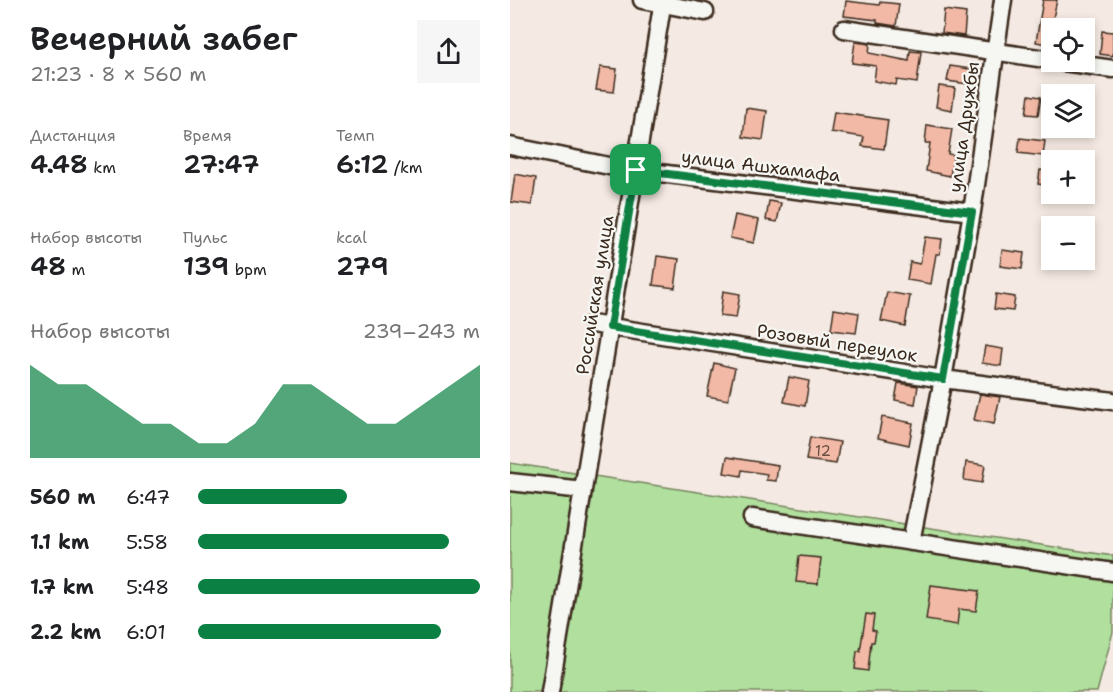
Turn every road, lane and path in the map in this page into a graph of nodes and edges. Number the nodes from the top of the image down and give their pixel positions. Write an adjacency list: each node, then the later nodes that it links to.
1 (642, 0): 3 (street)
2 (1003, 0): 6 (street, улица Дружбы)
3 (663, 2): 4 (street); 11 (street, Российская улица)
4 (705, 12)
5 (844, 29): 6 (street)
6 (995, 52): 7 (street); 12 (street, улица Дружбы)
7 (1041, 58)
8 (1095, 66): 9 (street)
9 (1113, 69)
10 (510, 146): 11 (street, улица Ашхамафа)
11 (636, 170): 12 (street, улица Ашхамафа); 14 (street, Российская улица)
12 (972, 212): 15 (street, улица Дружбы)
13 (592, 324): 14 (street, Розовый переулок)
14 (610, 327): 15 (street, Розовый переулок); 18 (street, Российская улица)
15 (943, 379): 16 (street, Розовый переулок); 20 (street, улица Дружбы)
16 (1113, 401)
17 (510, 482): 18 (street)
18 (583, 490): 22 (street, Российская улица)
19 (752, 518): 20 (street)
20 (911, 542): 21 (street)
21 (1113, 572)
22 (550, 692)

